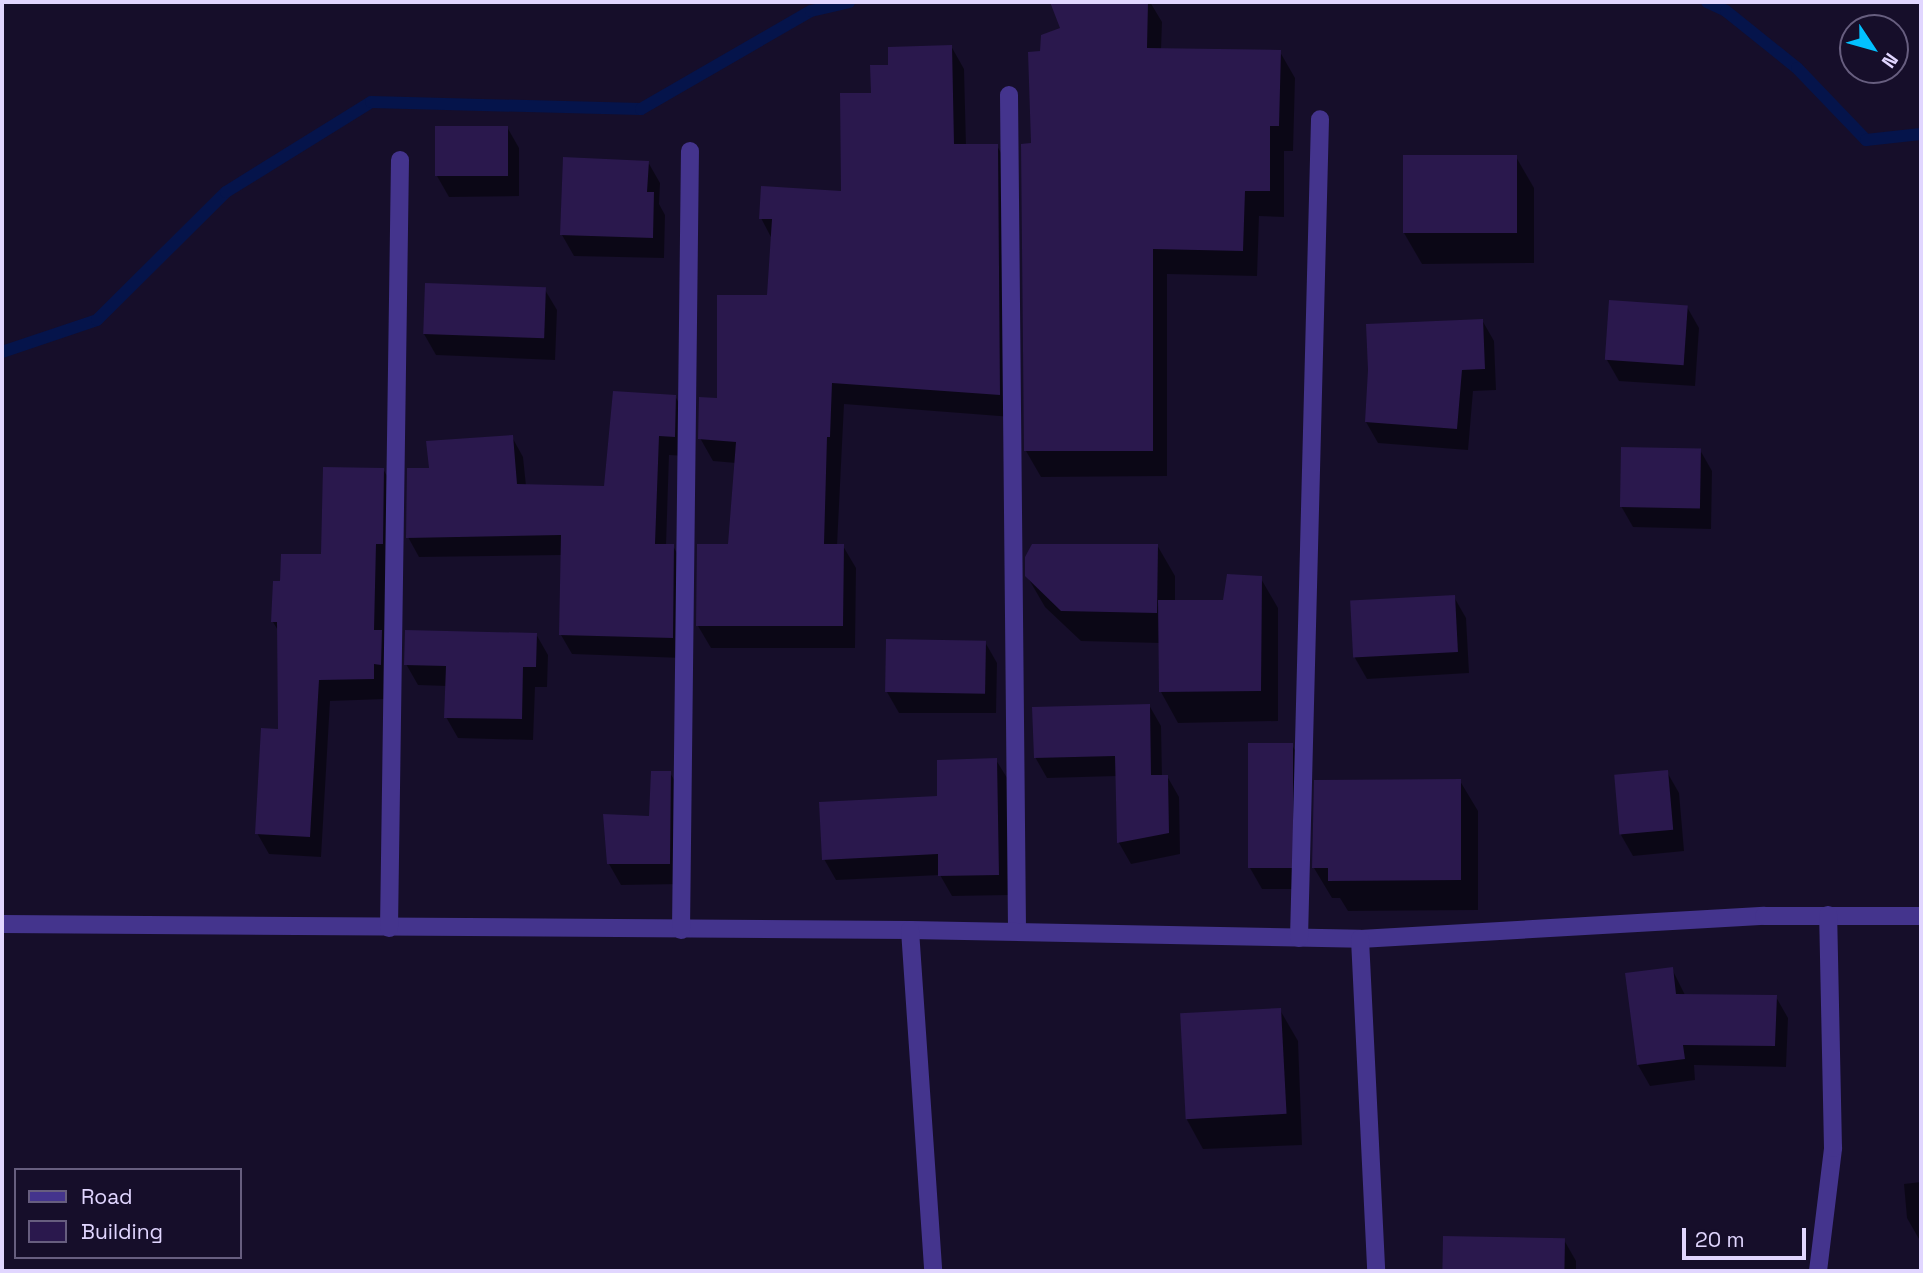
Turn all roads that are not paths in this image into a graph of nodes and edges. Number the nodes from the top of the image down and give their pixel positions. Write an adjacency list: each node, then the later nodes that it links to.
1 (1009, 95): 11 (street)
2 (1320, 119): 12 (street)
3 (690, 151): 9 (street)
4 (400, 160): 8 (street)
5 (1828, 915): 6 (street); 13 (street); 16 (street)
6 (1921, 916)
7 (2, 924): 8 (street)
8 (389, 928): 9 (street)
9 (681, 930): 10 (street)
10 (910, 930): 11 (street); 14 (street)
11 (1017, 932): 12 (street)
12 (1299, 938): 13 (street)
13 (1360, 939): 15 (street)
14 (933, 1271)
15 (1376, 1271)
16 (1818, 1271)

